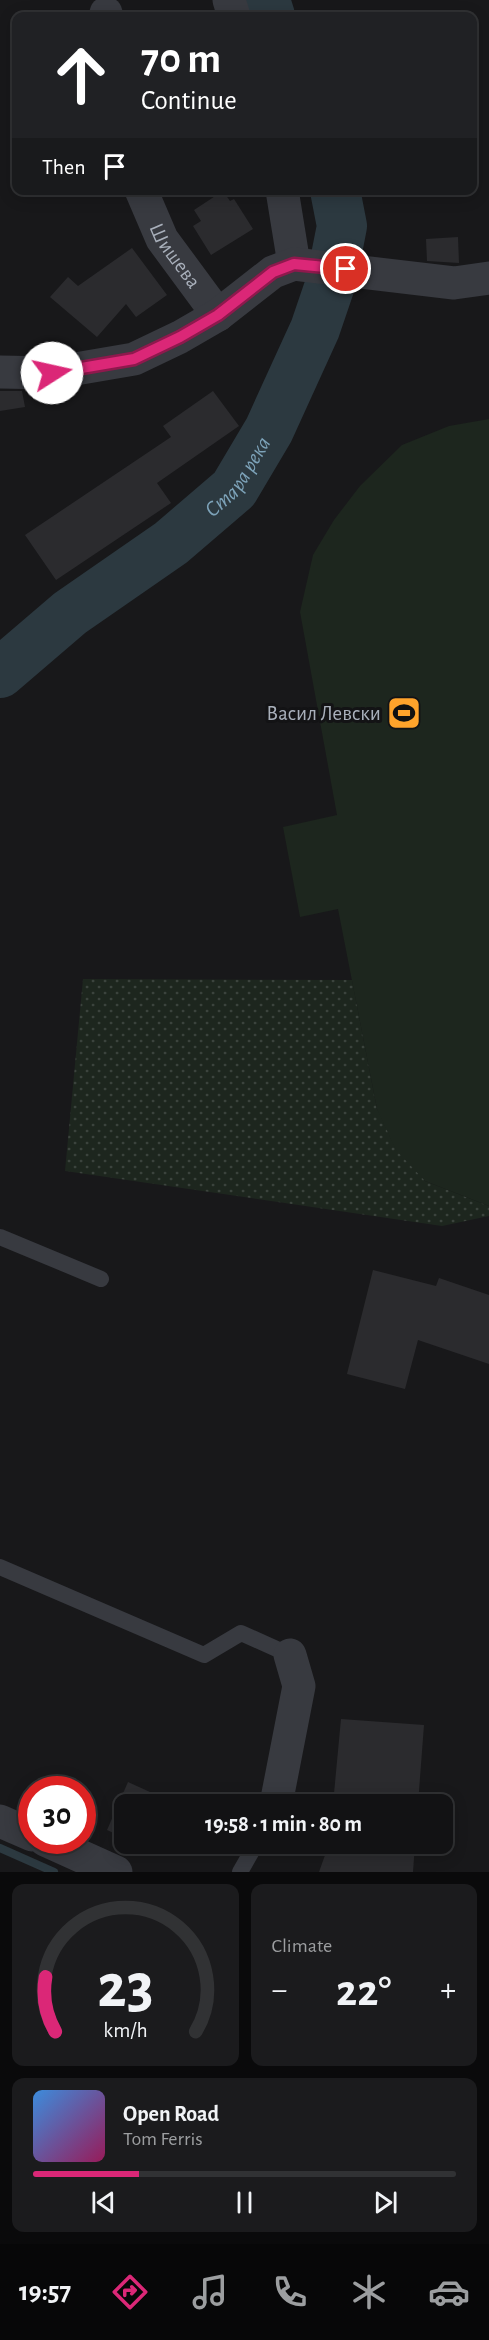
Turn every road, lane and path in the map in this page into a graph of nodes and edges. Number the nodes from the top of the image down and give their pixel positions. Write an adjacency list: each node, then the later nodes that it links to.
1 (143, 195): 5 (street, Шишева)
2 (283, 195): 3 (street)
3 (302, 264): 4 (street); 5 (street)
4 (489, 278)
5 (218, 315): 6 (street)
6 (0, 372)
7 (0, 1237): 8 (lane)
8 (101, 1279)
9 (0, 1567): 10 (lane)
10 (290, 1655): 11 (street)
11 (278, 1794)
12 (0, 1821): 13 (street)
13 (18, 1829)
14 (76, 1854): 16 (street)
15 (250, 1854): 17 (lane)
16 (116, 1872)
17 (240, 1872)

